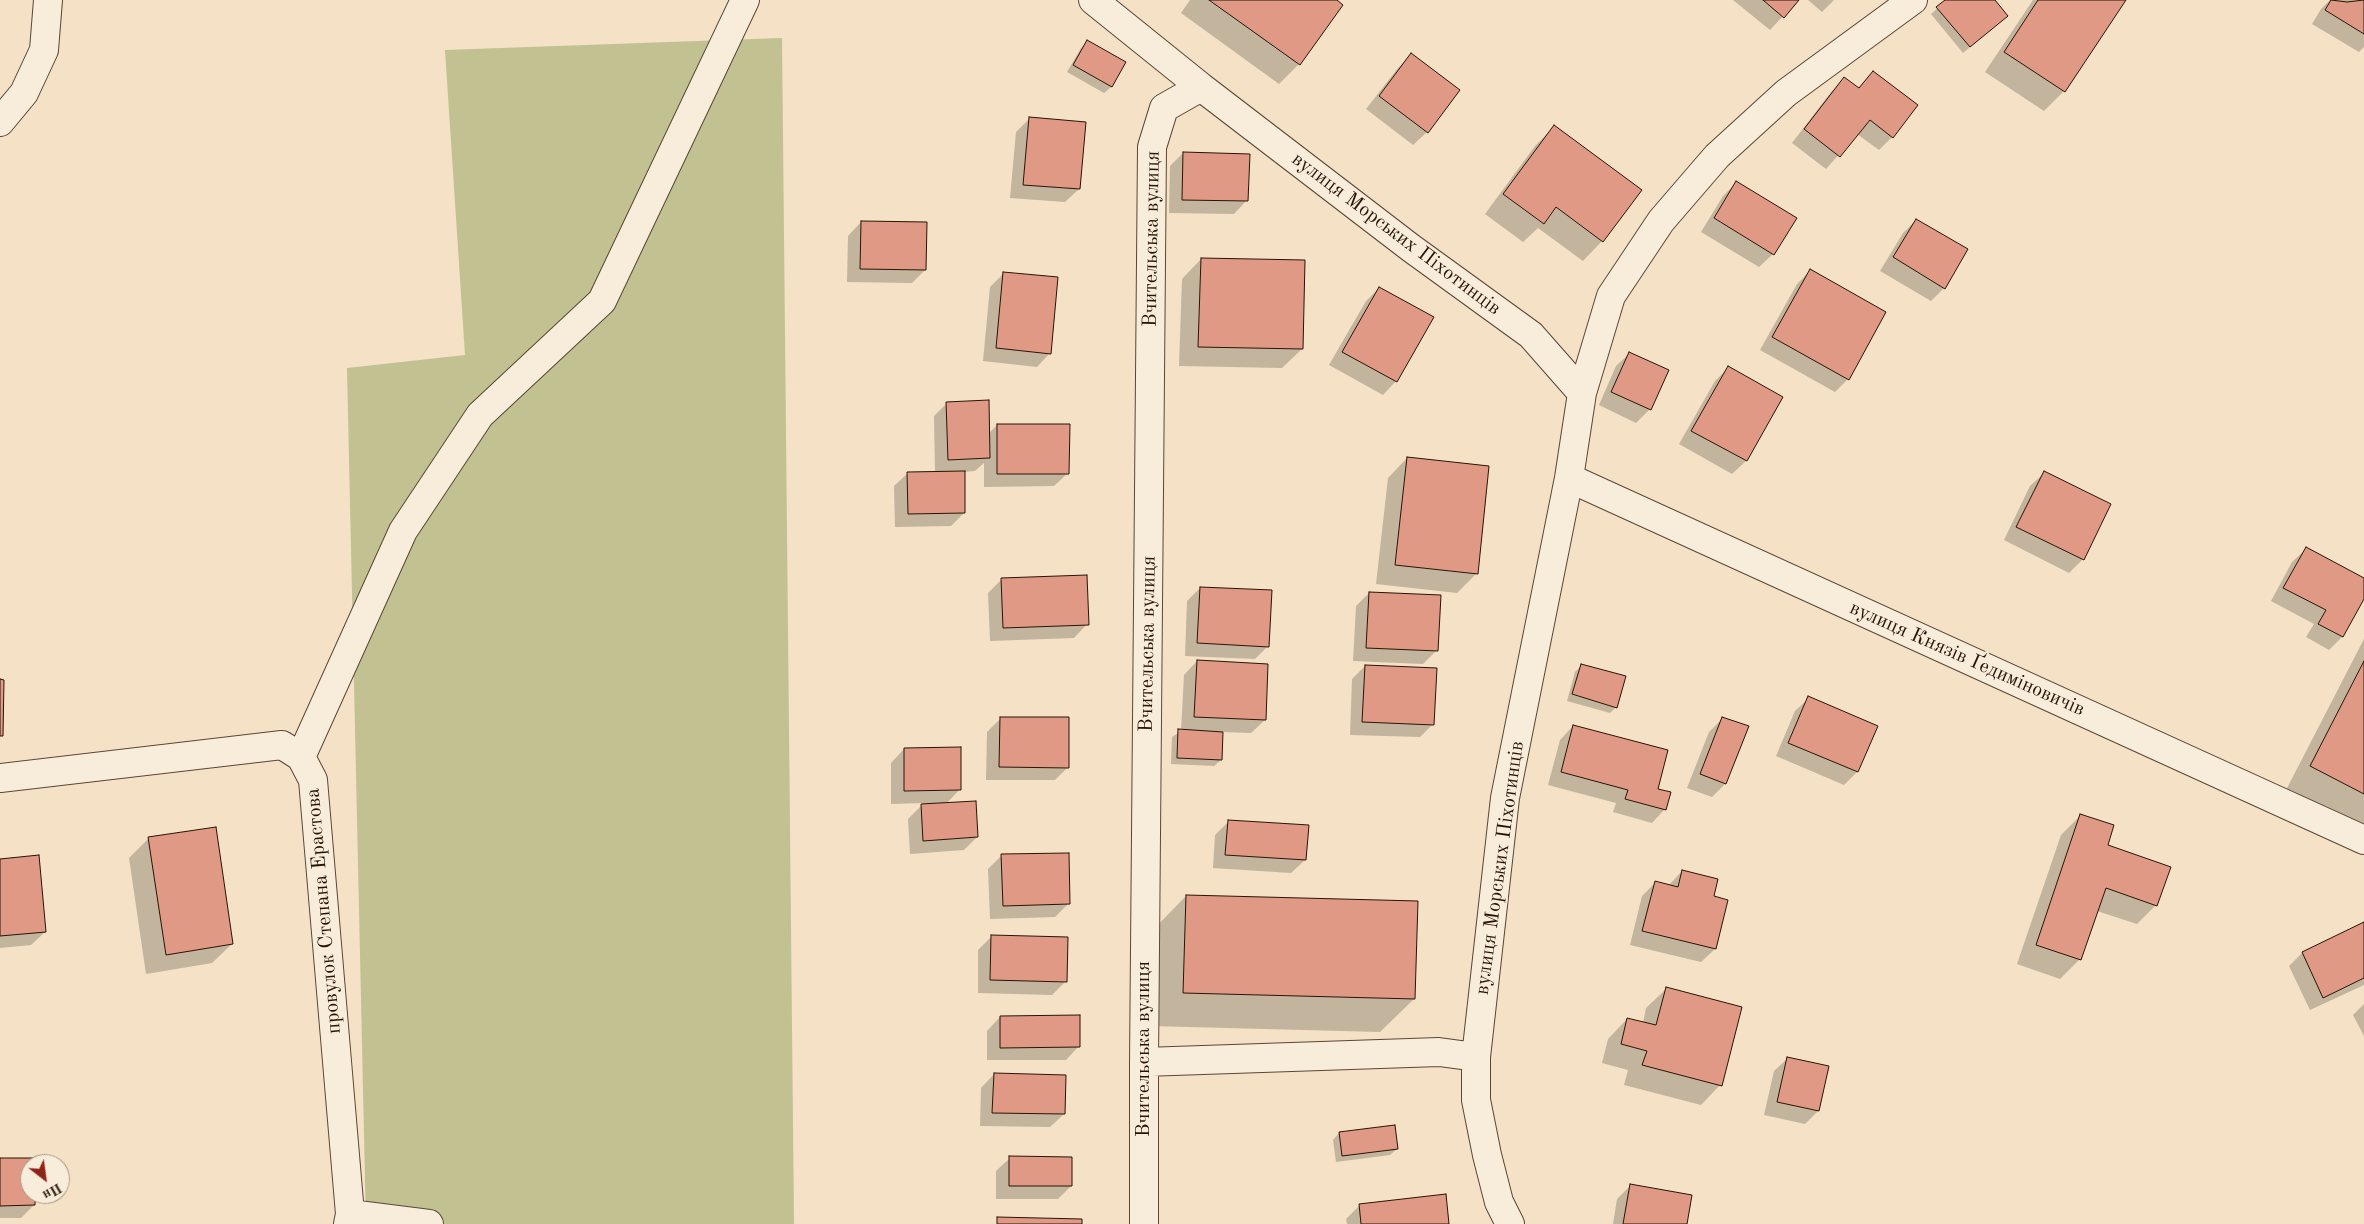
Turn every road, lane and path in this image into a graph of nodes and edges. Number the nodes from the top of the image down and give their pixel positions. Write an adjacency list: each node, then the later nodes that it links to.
1 (48, 0): 6 (street)
2 (745, 0): 9 (street)
3 (1093, 0): 5 (street, вулиця Морських Піхотинців)
4 (1913, 0): 7 (street, вулиця Морських Піхотинців)
5 (1201, 87): 7 (street, вулиця Морських Піхотинців); 13 (street, Вчительська вулиця)
6 (0, 122)
7 (1582, 393): 8 (street, вулиця Морських Піхотинців)
8 (1569, 478): 11 (street, вулиця Князів Ґедиміновичів); 12 (street, вулиця Морських Піхотинців)
9 (301, 757): 10 (street); 14 (street, провулок Степана Ерастова)
10 (0, 778)
11 (2364, 840)
12 (1476, 1057): 13 (street); 17 (street, вулиця Морських Піхотинців)
13 (1144, 1062): 16 (street, Вчительська вулиця)
14 (349, 1219): 15 (street)
15 (429, 1224)
16 (1144, 1224)
17 (1510, 1224)

